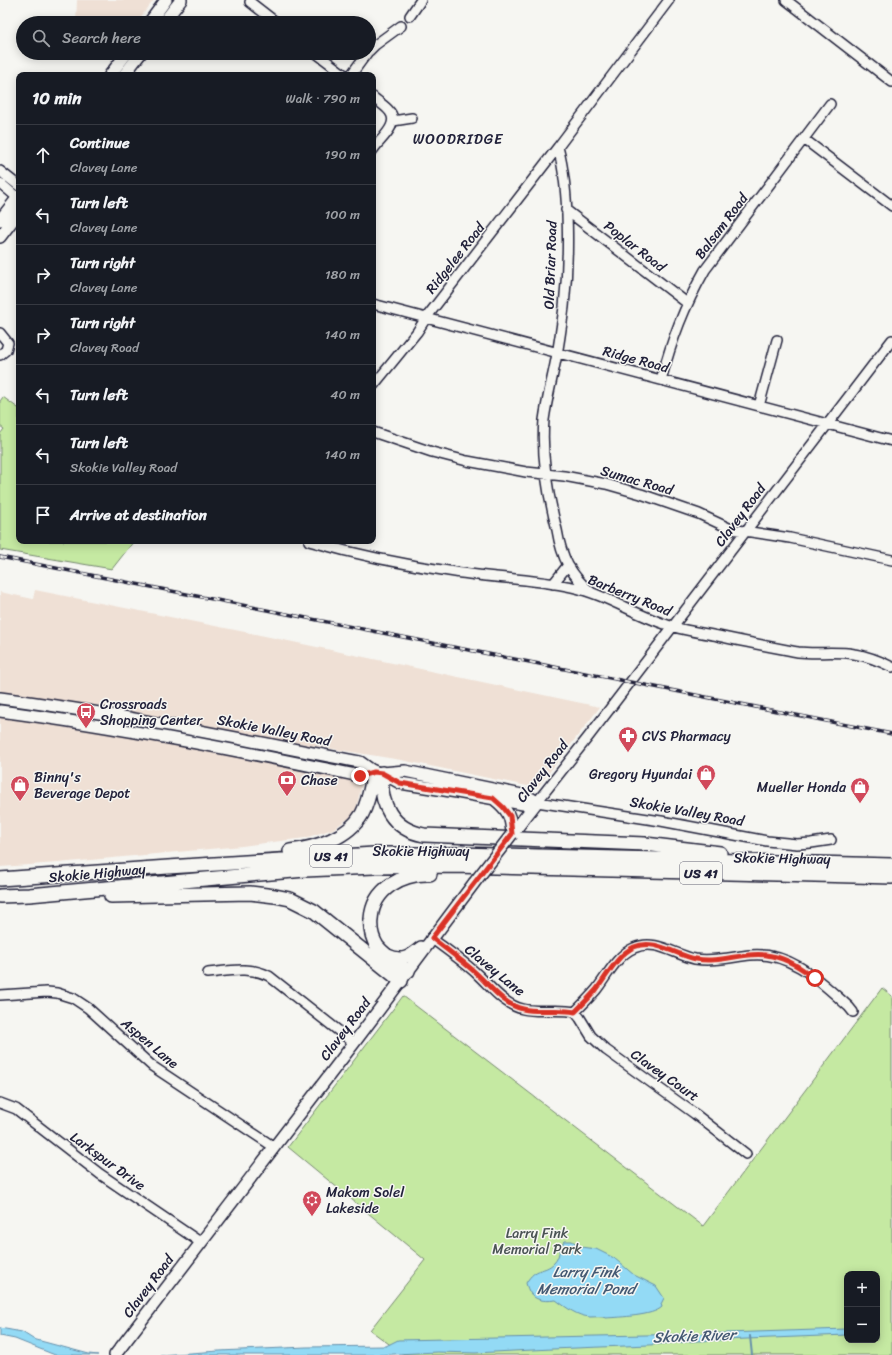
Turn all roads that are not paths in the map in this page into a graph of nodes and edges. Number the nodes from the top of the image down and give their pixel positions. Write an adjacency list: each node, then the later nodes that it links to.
1 (166, 0): 7 (main road)
2 (181, 0): 8 (main road)
3 (422, 0): 10 (street)
4 (669, 0): 28 (street)
5 (786, 0): 21 (street)
6 (250, 2): 9 (street)
7 (154, 16)
8 (168, 16)
9 (268, 16)
10 (410, 16)
11 (401, 26): 12 (street)
12 (376, 44)
13 (122, 60): 17 (main road)
14 (135, 60): 18 (main road)
15 (325, 60): 19 (street)
16 (362, 60): 20 (street)
17 (112, 72)
18 (126, 72)
19 (340, 72)
20 (353, 72)
21 (892, 82)
22 (376, 100): 25 (street)
23 (830, 104): 26 (street, Balsam Road)
24 (412, 118): 25 (street)
25 (393, 121): 27 (street)
26 (804, 139): 34 (street); 39 (street, Balsam Road)
27 (376, 146)
28 (558, 147): 35 (street, Old Briar Road); 41 (street, Ridgelee Road)
29 (0, 171): 31 (street)
30 (0, 183): 32 (street)
31 (16, 184)
32 (16, 196)
33 (16, 201): 37 (main road)
34 (892, 206)
35 (566, 210): 39 (street, Poplar Road); 45 (street, Old Briar Road)
36 (16, 216): 38 (main road)
37 (0, 220)
38 (0, 237)
39 (687, 303): 47 (street, Balsam Road)
40 (376, 305): 41 (street, Ridge Road)
41 (426, 318): 45 (street, Ridge Road); 48 (street, Ridgelee Road)
42 (0, 333): 46 (street)
43 (776, 340): 49 (street)
44 (892, 340): 50 (street, Clavey Road)
45 (557, 352): 47 (street, Ridge Road); 53 (street, Old Briar Road)
46 (0, 355)
47 (661, 380): 49 (street, Ridge Road)
48 (376, 382)
49 (759, 406): 50 (street, Ridge Road)
50 (828, 424): 52 (street, Ridge Road); 54 (street, Clavey Road)
51 (376, 433): 53 (street, Sumac Road)
52 (892, 441)
53 (547, 474): 54 (street, Sumac Road); 57 (street, Old Briar Road)
54 (746, 531): 56 (street, Sumac Road); 60 (street, Clavey Road)
55 (320, 544): 58 (street, Barberry Road)
56 (892, 560)
57 (568, 565): 58 (street); 59 (street, Old Briar Road)
58 (553, 584): 59 (street, Barberry Road)
59 (591, 592): 60 (street, Barberry Road)
60 (673, 627): 61 (street, Barberry Road); 70 (street, Clavey Road)
61 (892, 667)
62 (0, 698): 63 (main road, Skokie Valley Road)
63 (46, 704): 65 (main road, Skokie Valley Road); 66 (main road)
64 (0, 711): 66 (main road, Skokie Valley Road)
65 (98, 713): 67 (main road); 68 (main road, Skokie Valley Road)
66 (44, 717): 67 (main road, Skokie Valley Road)
67 (96, 725): 68 (main road, Skokie Valley Road)
68 (378, 773): 69 (main road, Skokie Valley Road); 70 (main road, Skokie Valley Road); 73 (highway); 74 (highway)
69 (493, 798): 70 (main road, Skokie Valley Road); 71 (main road)
70 (537, 802): 71 (main road, Clavey Road); 72 (street, Skokie Valley Road)
71 (512, 834): 81 (main road, Clavey Road, bridge)
72 (831, 840)
73 (811, 863): 74 (highway, Skokie Highway / US 41); 75 (highway, Skokie Highway / US 41)
74 (191, 865): 78 (highway, Skokie Highway / US 41)
75 (892, 865)
76 (604, 870): 77 (highway, Skokie Highway / US 41); 79 (highway, Skokie Highway / US 41); 82 (highway)
77 (892, 877)
78 (0, 879)
79 (29, 895): 80 (highway, Skokie Highway / US 41); 84 (highway)
80 (0, 896)
81 (431, 939): 82 (main road); 84 (main road, Clavey Road); 86 (street, Clavey Lane)
82 (383, 953): 84 (highway)
83 (208, 973): 88 (street)
84 (404, 976): 88 (main road, Clavey Road)
85 (0, 994): 90 (street, Aspen Lane)
86 (575, 1012): 87 (street); 91 (street, Clavey Court)
87 (853, 1012)
88 (354, 1043): 90 (main road, Clavey Road)
89 (0, 1103): 92 (street, Larkspur Drive)
90 (274, 1147): 92 (main road, Clavey Road)
91 (746, 1154)
92 (200, 1242): 93 (main road, Clavey Road)
93 (117, 1352)

